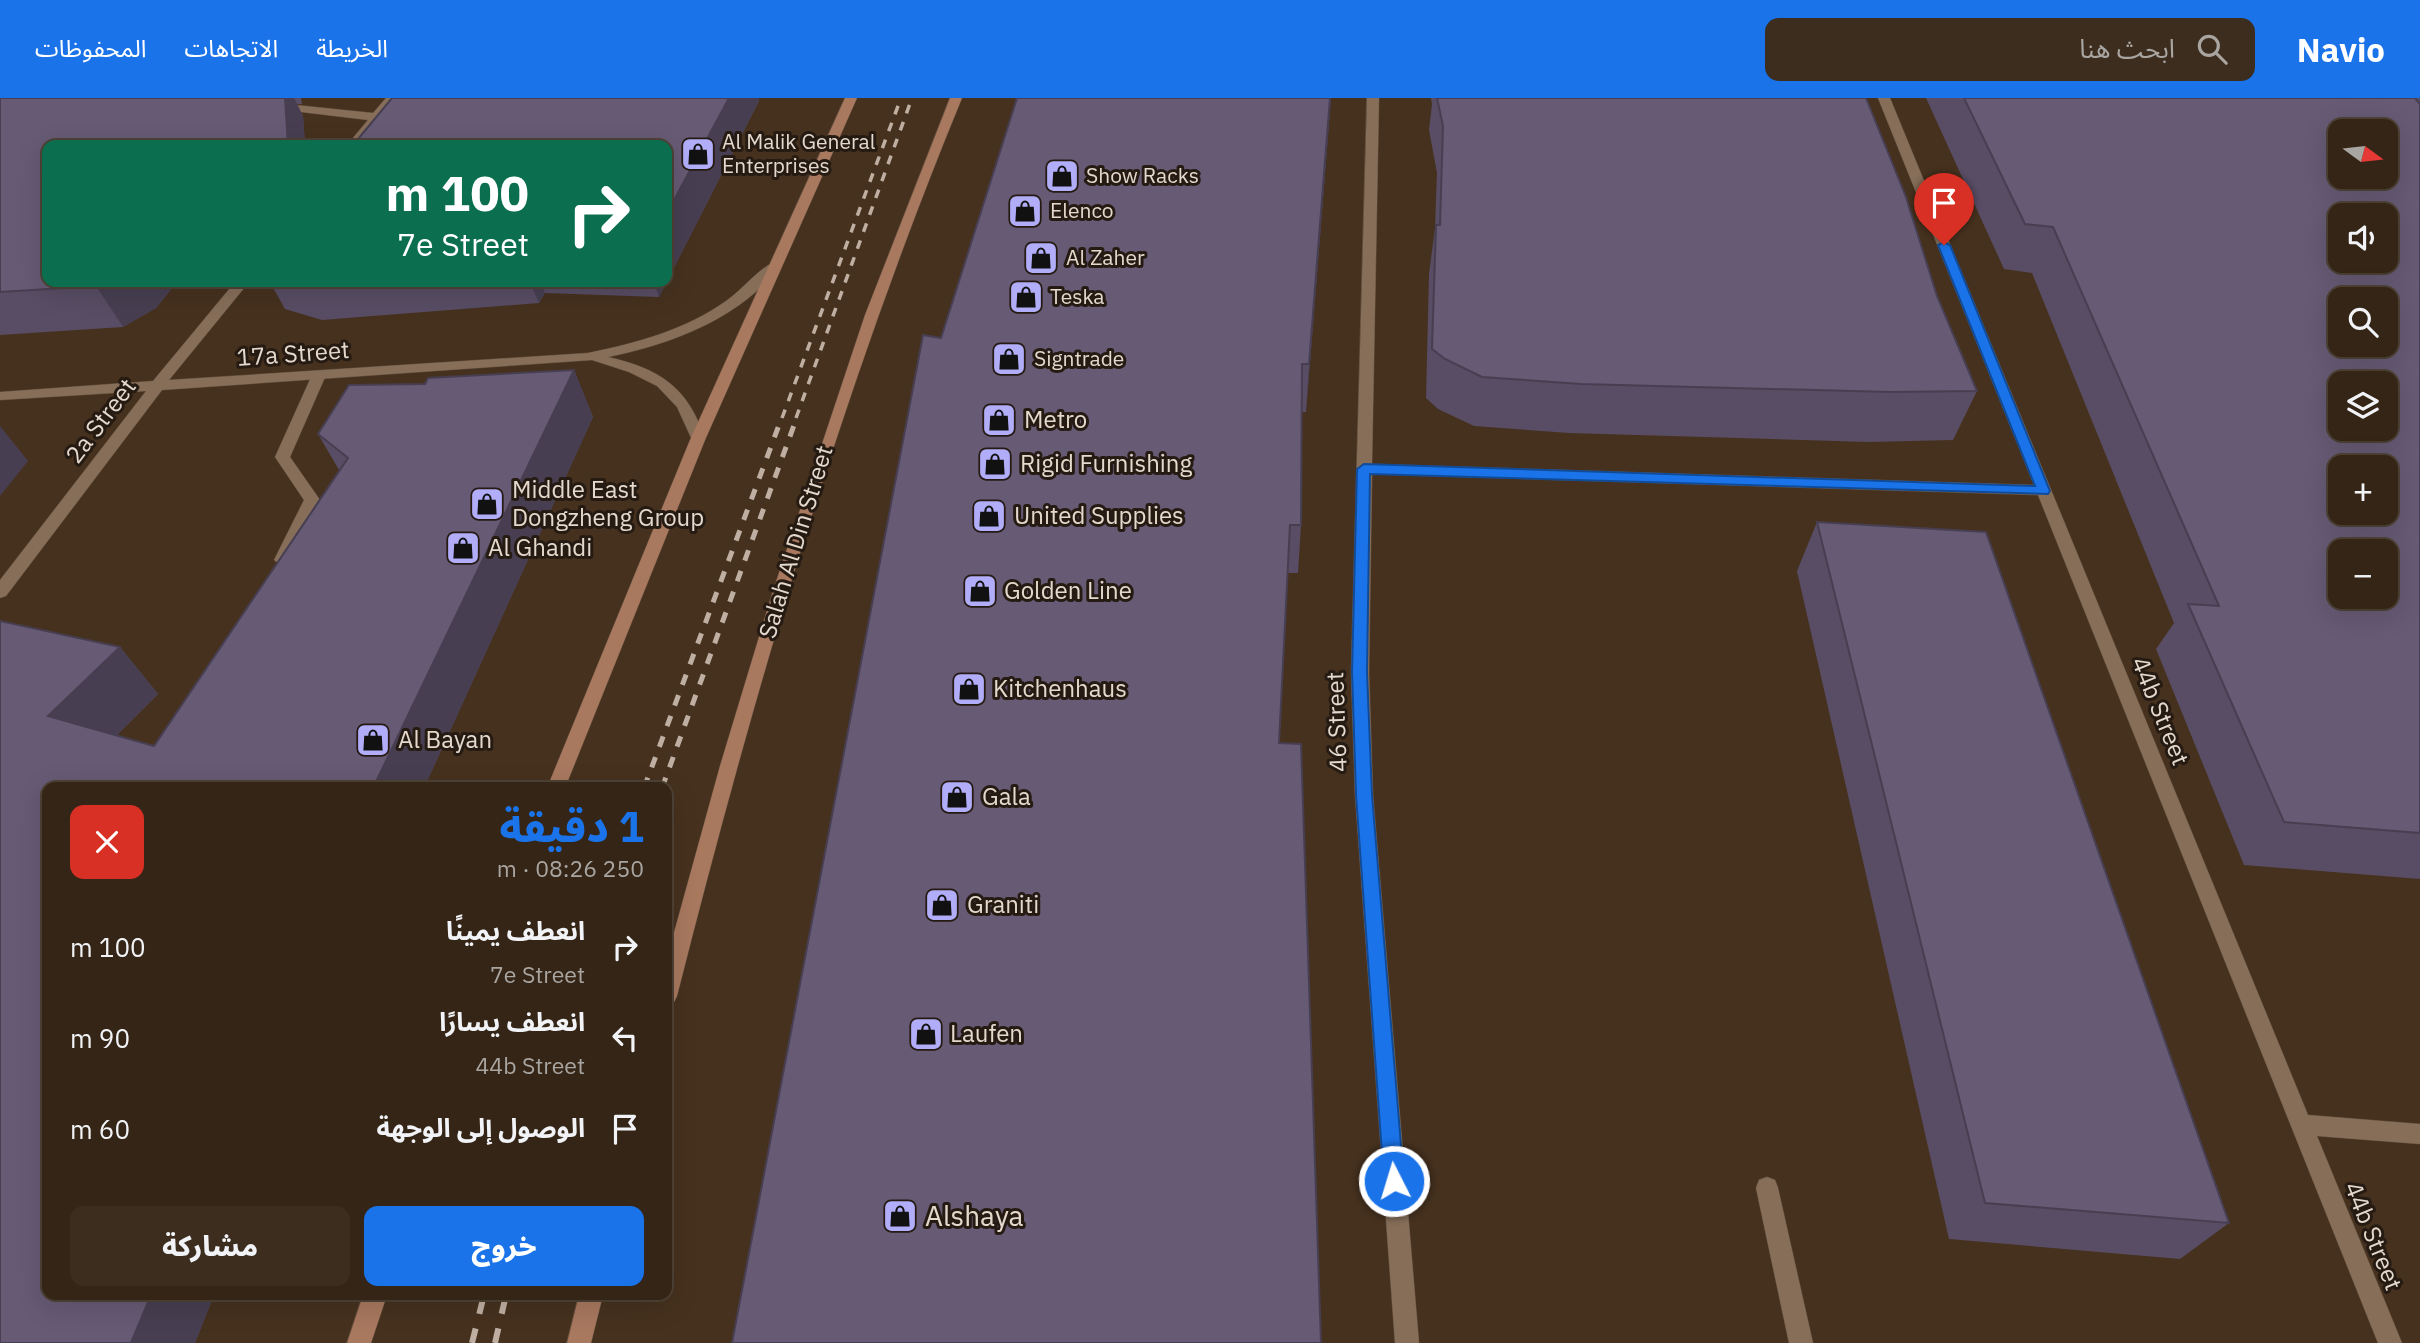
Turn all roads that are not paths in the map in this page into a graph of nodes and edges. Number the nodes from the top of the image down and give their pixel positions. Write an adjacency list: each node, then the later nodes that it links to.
1 (296, 98): 7 (street)
2 (392, 98): 7 (street)
3 (851, 98): 9 (main road)
4 (956, 98): 21 (main road, Salah Al Din Street)
5 (1373, 98): 16 (street, 46 Street)
6 (1884, 98): 17 (street, 44b Street)
7 (376, 117): 8 (street)
8 (357, 140)
9 (773, 267): 11 (street, 17a Street); 15 (main road)
10 (238, 287): 13 (street, 2a Street)
11 (588, 357): 12 (street, 17a Street); 15 (street, 17a Street)
12 (319, 375): 13 (street, 17a Street); 18 (street)
13 (157, 386): 14 (street, 17a Street); 19 (street, 2a Street)
14 (0, 396)
15 (698, 439): 20 (main road)
16 (1364, 469): 17 (street); 29 (street, 46 Street)
17 (2043, 491): 22 (street, 44b Street)
18 (275, 575)
19 (0, 592)
20 (558, 782)
21 (672, 978)
22 (2301, 1125): 23 (street); 31 (street, 44b Street)
23 (2420, 1134)
24 (1767, 1188): 30 (street)
25 (373, 1300): 27 (main road)
26 (590, 1300): 28 (main road)
27 (359, 1343)
28 (579, 1343)
29 (1407, 1343)
30 (1801, 1343)
31 (2390, 1343)

